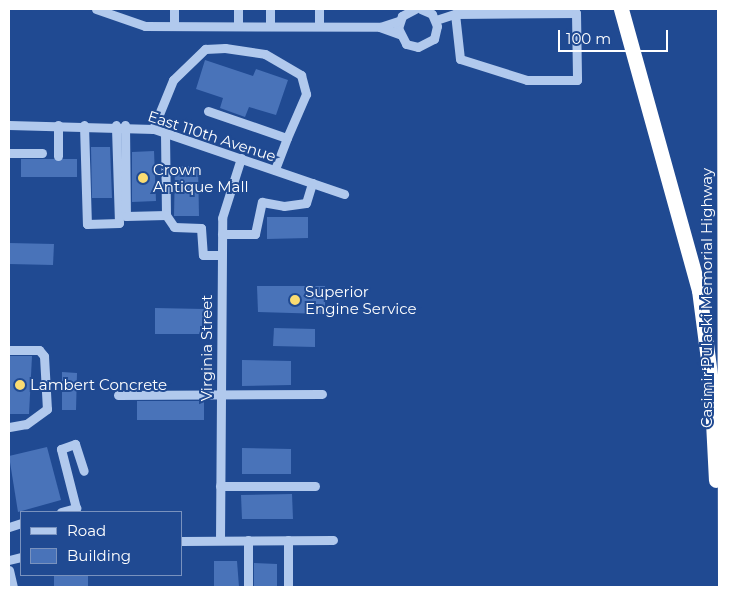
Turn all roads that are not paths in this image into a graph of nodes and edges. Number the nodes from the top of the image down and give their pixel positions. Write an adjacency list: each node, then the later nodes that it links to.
1 (99, 9): 15 (street)
2 (174, 9): 15 (street)
3 (238, 9): 16 (street)
4 (270, 9): 17 (street)
5 (319, 9): 18 (street)
6 (415, 9): 14 (street)
7 (421, 9): 13 (street)
8 (621, 9): 54 (highway)
9 (724, 9): 54 (highway, Casimir Pulaski Memorial Highway)
10 (479, 11): 11 (street); 12 (street)
11 (539, 11): 12 (street)
12 (456, 14): 13 (street)
13 (436, 20): 20 (street)
14 (399, 21): 19 (street); 20 (street)
15 (174, 26): 16 (street)
16 (238, 26): 17 (street)
17 (270, 26): 18 (street)
18 (319, 26): 19 (street)
19 (380, 27): 20 (street)
20 (399, 34)
21 (208, 112): 28 (street)
22 (9, 125): 23 (street, East 110th Avenue)
23 (58, 125): 24 (street, East 110th Avenue); 31 (street)
24 (84, 125): 25 (street, East 110th Avenue); 35 (street)
25 (120, 126): 26 (street, East 110th Avenue); 35 (street)
26 (153, 129): 27 (street, East 110th Avenue); 28 (street)
27 (165, 133): 32 (street, East 110th Avenue); 37 (street)
28 (287, 138): 33 (street)
29 (42, 153): 30 (street)
30 (9, 154)
31 (58, 156)
32 (241, 158): 33 (street, East 110th Avenue); 38 (street, Virginia Street)
33 (275, 170): 34 (street, East 110th Avenue)
34 (312, 183): 36 (street, East 110th Avenue); 38 (street)
35 (122, 184): 37 (street)
36 (344, 194)
37 (166, 215): 39 (street)
38 (222, 234): 39 (street, Virginia Street)
39 (222, 255): 43 (street, Virginia Street)
40 (9, 350): 44 (street)
41 (322, 394): 43 (street)
42 (118, 395): 43 (street)
43 (221, 396): 46 (street, Virginia Street)
44 (9, 427)
45 (84, 471): 48 (street)
46 (220, 486): 47 (street); 49 (street, Virginia Street)
47 (316, 486)
48 (77, 510)
49 (220, 540): 50 (street); 53 (street)
50 (248, 540): 51 (street); 57 (street)
51 (288, 540): 52 (street); 58 (street)
52 (333, 540)
53 (182, 541)
54 (726, 567): 59 (highway, Casimir Pulaski Memorial Highway)
55 (9, 570): 56 (street)
56 (13, 587)
57 (248, 587)
58 (288, 587)
59 (726, 587)

